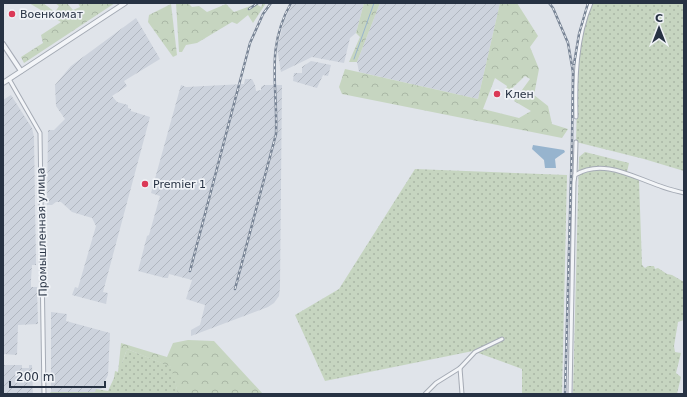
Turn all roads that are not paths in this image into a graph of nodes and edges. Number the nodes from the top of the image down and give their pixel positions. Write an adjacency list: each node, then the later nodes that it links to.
1 (125, 3): 4 (street)
2 (591, 3): 7 (street)
3 (3, 44): 4 (street)
4 (21, 71): 5 (street)
5 (9, 79): 6 (street); 13 (street, Промышленная улица)
6 (3, 83)
7 (576, 117)
8 (576, 142): 9 (street)
9 (575, 175): 10 (street); 16 (street)
10 (684, 193)
11 (502, 339): 12 (street)
12 (460, 368): 14 (street); 15 (street)
13 (44, 394)
14 (425, 394)
15 (462, 394)
16 (570, 394)

